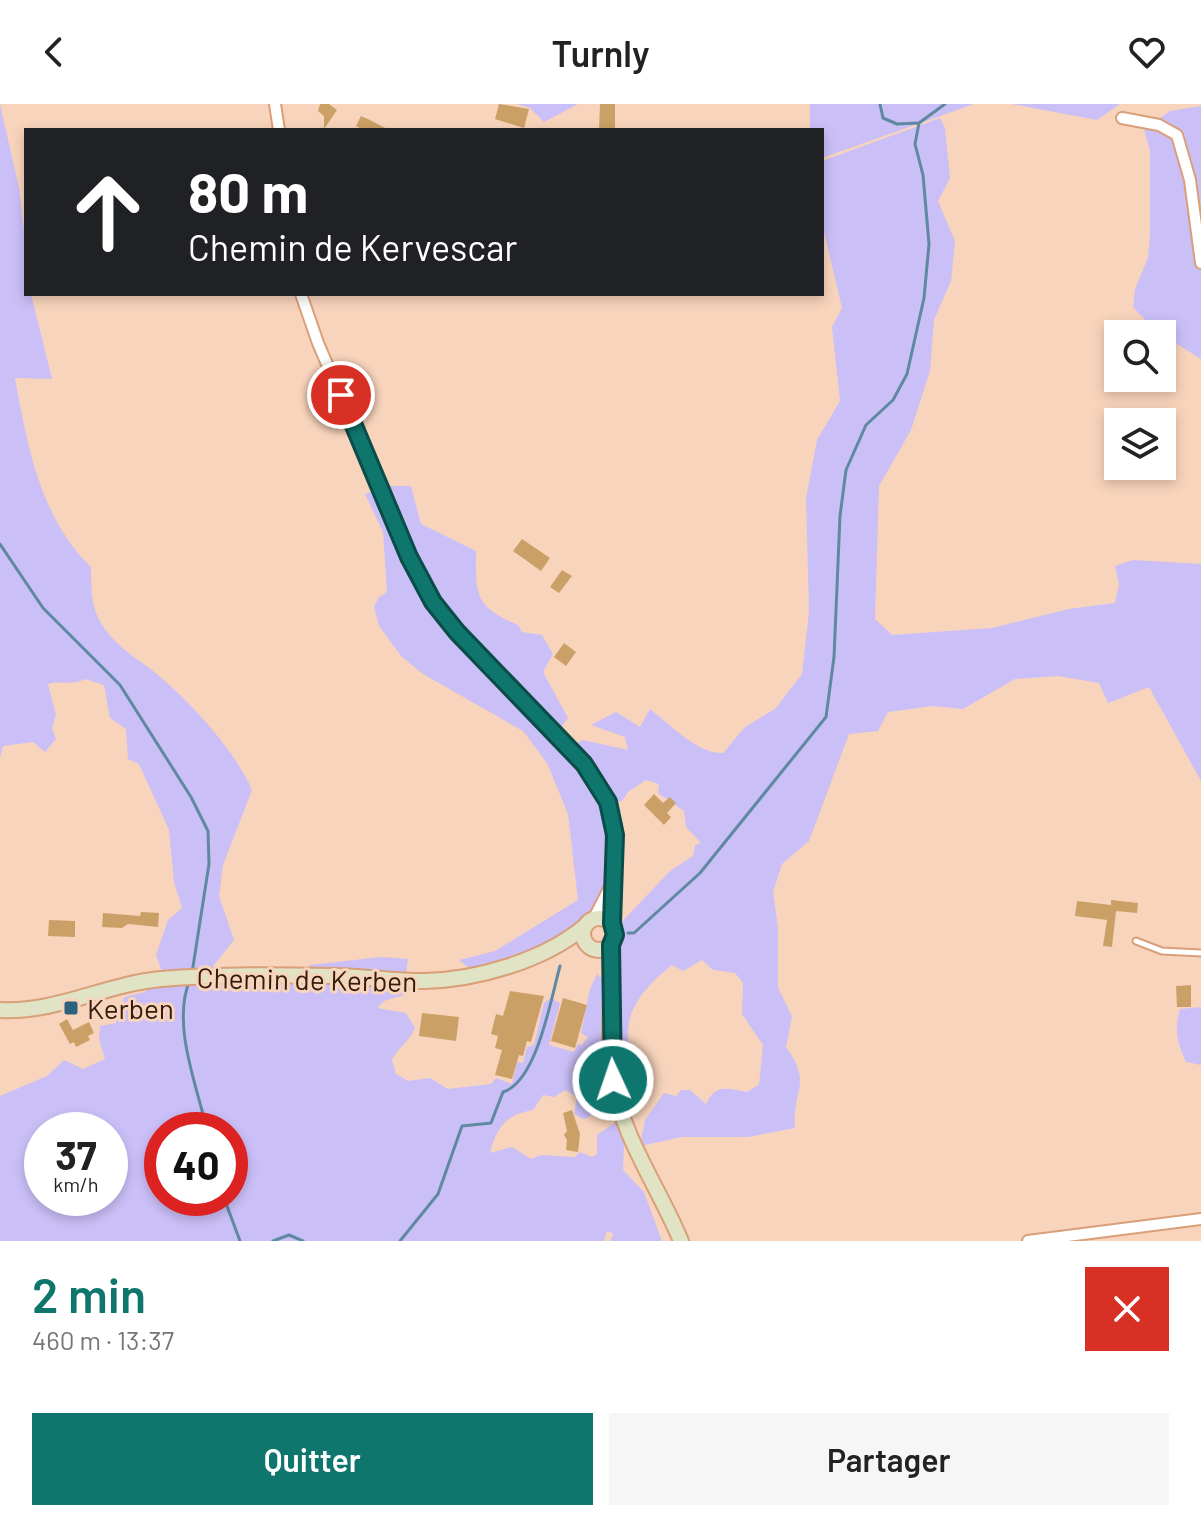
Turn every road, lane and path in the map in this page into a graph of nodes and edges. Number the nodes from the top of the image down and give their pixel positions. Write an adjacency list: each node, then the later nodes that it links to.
1 (275, 104): 3 (street)
2 (1122, 118): 4 (street)
3 (279, 128)
4 (1201, 263)
5 (302, 296): 6 (street)
6 (613, 877): 7 (street); 8 (street)
7 (589, 923): 8 (street); 10 (street, Chemin de Kerben); 11 (street)
8 (612, 923): 11 (street)
9 (1136, 941): 12 (lane)
10 (564, 942): 11 (street, Chemin de Kerben); 13 (street, Chemin de Kerben)
11 (598, 946): 15 (street)
12 (1201, 953)
13 (0, 1010)
14 (1201, 1219): 16 (street)
15 (681, 1241)
16 (1028, 1241)

